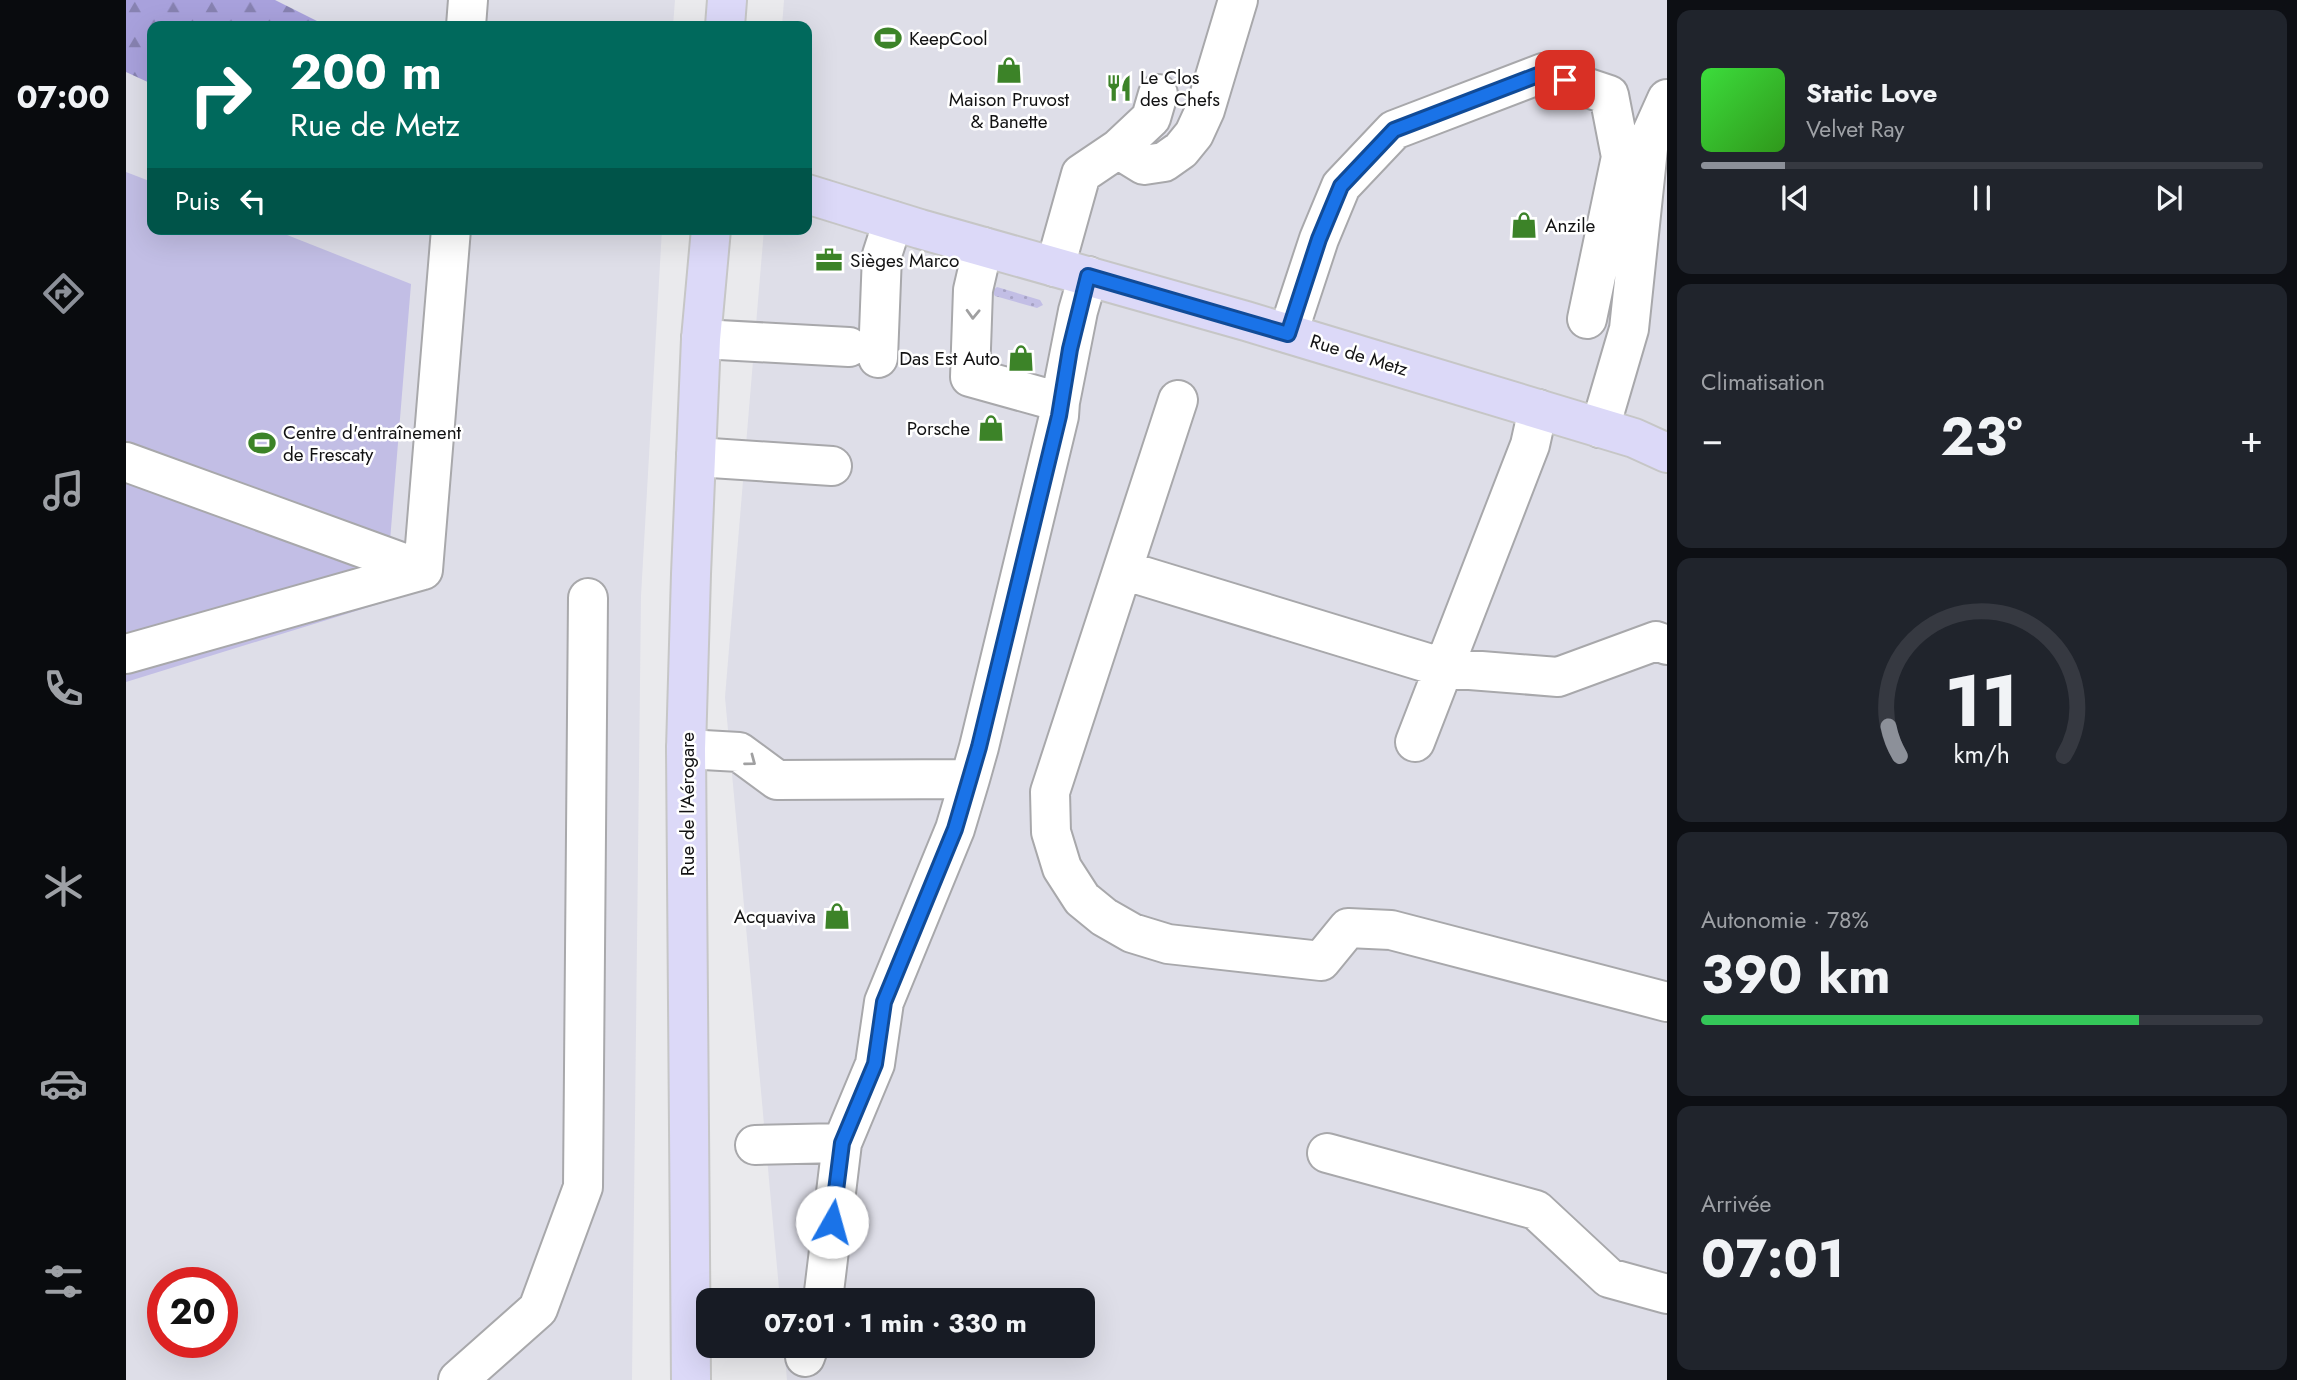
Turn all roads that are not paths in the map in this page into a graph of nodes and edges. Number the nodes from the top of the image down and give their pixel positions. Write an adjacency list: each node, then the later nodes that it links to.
1 (468, 0): 4 (street)
2 (727, 0): 5 (main road)
3 (1238, 0): 8 (street)
4 (467, 21)
5 (725, 21)
6 (1158, 94): 8 (street)
7 (1667, 99): 21 (street)
8 (1118, 149): 14 (street)
9 (812, 196): 10 (main road, Rue de Metz)
10 (893, 221): 13 (main road, Rue de Metz); 17 (street)
11 (451, 235): 26 (street)
12 (710, 235): 17 (main road, Rue de l'Aérogare)
13 (983, 247): 14 (main road, Rue de Metz); 19 (street, one-way to 19)
14 (1071, 271): 16 (main road, Rue de Metz); 19 (street)
15 (1587, 319): 16 (street)
16 (1288, 334): 20 (main road, Rue de Metz)
17 (701, 339): 23 (main road, Rue de l'Aérogare)
18 (1178, 400): 27 (street)
19 (1060, 402): 34 (street)
20 (1538, 409): 21 (main road, Rue de Metz); 31 (street)
21 (1600, 428): 22 (main road, Rue de Metz)
22 (1667, 453)
23 (696, 457): 25 (street); 33 (main road, Rue de l'Aérogare)
24 (126, 462): 26 (street)
25 (832, 466)
26 (423, 569): 30 (street)
27 (1123, 570): 31 (street); 35 (street)
28 (588, 597): 41 (street)
29 (1667, 645): 31 (street)
30 (126, 654)
31 (1444, 668): 32 (street)
32 (1415, 742)
33 (686, 749): 34 (street, one-way to 34); 42 (main road, Rue de l'Aérogare)
34 (970, 779): 36 (street)
35 (1667, 1002)
36 (842, 1143): 37 (street); 39 (street)
37 (755, 1145)
38 (1326, 1153): 40 (street)
39 (824, 1288)
40 (1667, 1294)
41 (458, 1380)
42 (691, 1380)

